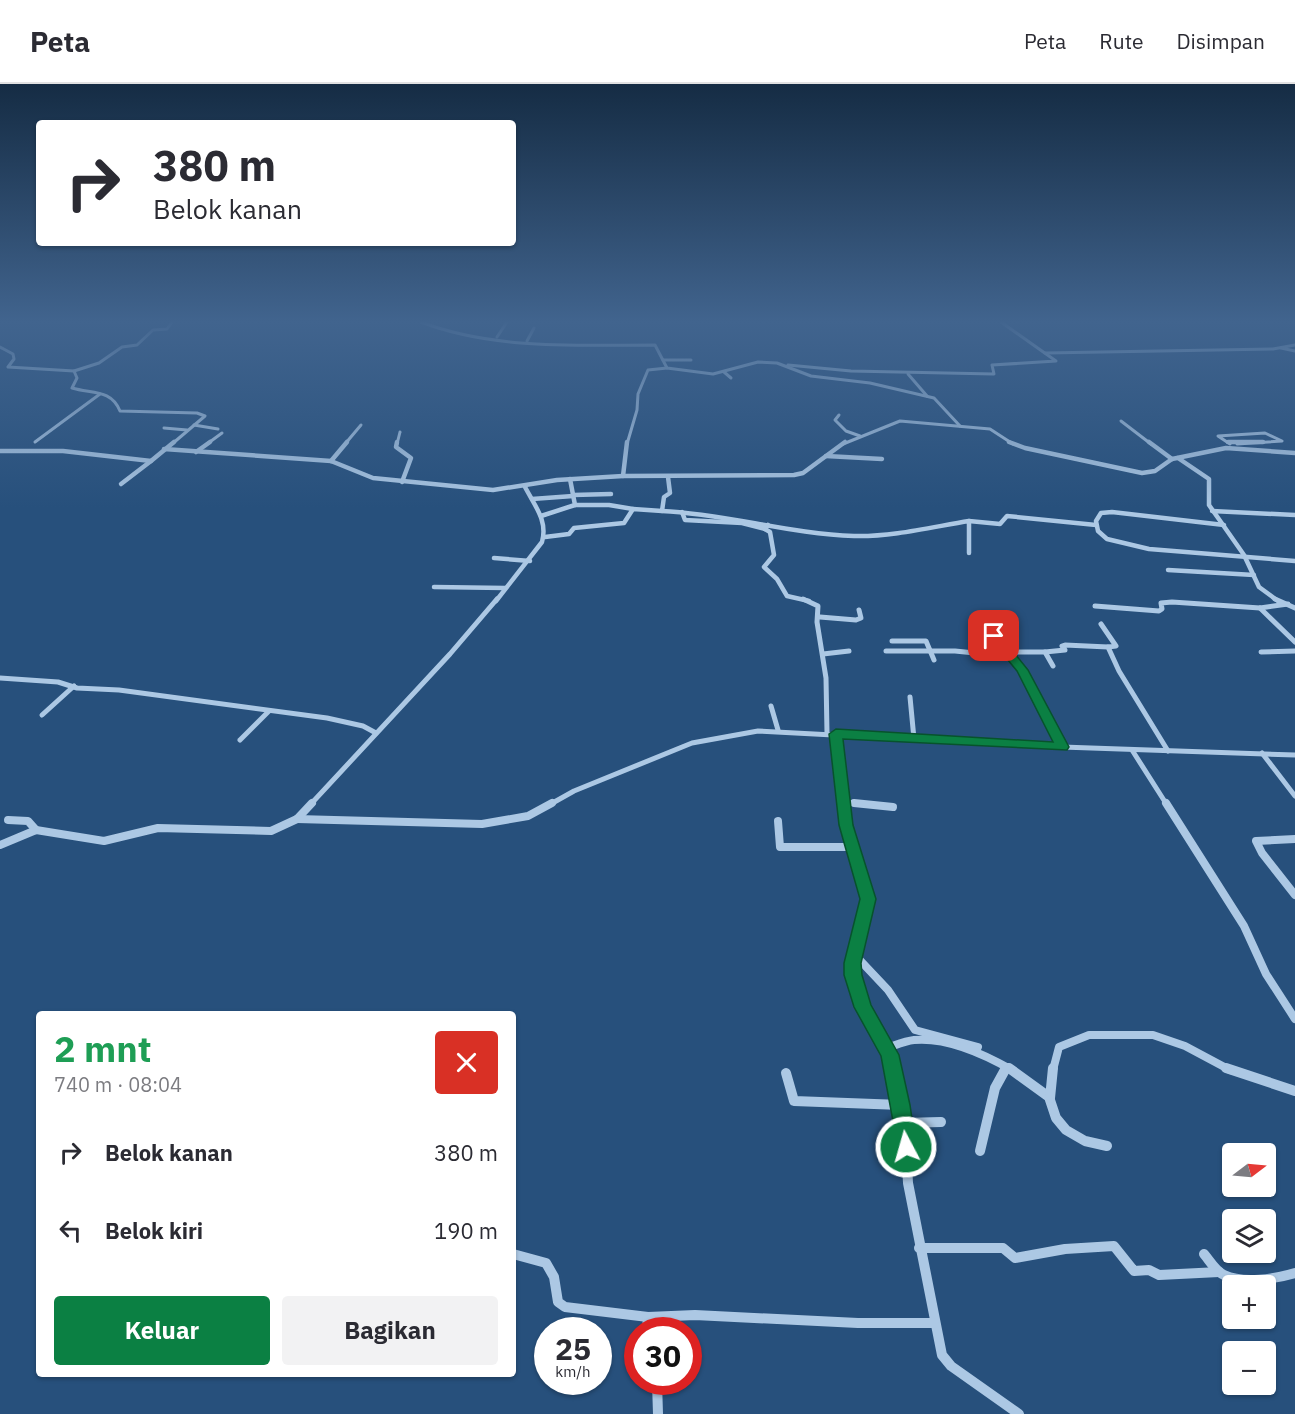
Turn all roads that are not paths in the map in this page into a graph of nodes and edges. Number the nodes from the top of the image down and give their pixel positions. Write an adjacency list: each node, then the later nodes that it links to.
1 (74, 384): 5 (street)
2 (641, 384): 28 (street)
3 (875, 384): 6 (street)
4 (917, 384): 6 (street)
5 (100, 394): 9 (street); 16 (street)
6 (927, 396): 11 (street)
7 (839, 415): 15 (street)
8 (1121, 422): 24 (street)
9 (193, 425): 13 (street); 21 (street)
10 (361, 425): 27 (street)
11 (960, 426): 15 (street); 24 (street)
12 (164, 428): 13 (street)
13 (187, 430): 18 (street)
14 (400, 432): 31 (street)
15 (860, 436): 23 (street)
16 (34, 442)
17 (1252, 443): 17 (street); 19 (street)
18 (164, 449): 21 (street); 26 (street)
19 (1261, 450): 22 (street); 24 (street)
20 (0, 451): 26 (street)
21 (196, 453): 27 (street)
22 (1295, 453)
23 (825, 456): 25 (street); 29 (street)
24 (1175, 458): 40 (street)
25 (882, 459)
26 (151, 461): 32 (street)
27 (331, 461): 31 (street)
28 (623, 476): 29 (street); 30 (street)
29 (668, 477): 39 (street)
30 (570, 479): 33 (street); 35 (street)
31 (402, 482): 33 (street)
32 (121, 484)
33 (525, 487): 36 (street)
34 (611, 494): 35 (street)
35 (573, 495): 36 (street); 37 (street)
36 (532, 499): 43 (street)
37 (575, 505): 38 (street); 43 (street)
38 (633, 509): 39 (street); 48 (street)
39 (662, 511): 41 (street)
40 (1212, 511): 42 (street); 46 (street)
41 (682, 512): 47 (street); 47 (street)
42 (1295, 515)
43 (541, 516): 48 (street)
44 (969, 522): 45 (street); 47 (street); 49 (street)
45 (1096, 525): 46 (street); 51 (street)
46 (1224, 525): 51 (street)
47 (767, 527): 63 (street)
48 (545, 537): 52 (street)
49 (969, 553)
50 (494, 558): 52 (street)
51 (1246, 558): 53 (street); 55 (street)
52 (530, 561): 57 (street)
53 (1295, 561)
54 (1168, 570): 55 (street)
55 (1254, 575): 58 (street)
56 (434, 587): 57 (street)
57 (505, 588): 86 (street)
58 (1289, 604): 60 (street); 61 (street)
59 (1095, 606): 60 (street)
60 (1260, 608): 67 (street)
61 (1295, 608)
62 (859, 610): 63 (street)
63 (820, 617): 75 (street)
64 (1101, 624): 68 (street)
65 (994, 636): 76 (street)
66 (892, 641): 72 (street)
67 (1295, 642)
68 (1108, 647): 73 (street); 92 (street)
69 (849, 651): 75 (street)
70 (886, 651): 72 (street)
71 (1295, 651): 74 (street)
72 (931, 652): 76 (street); 77 (street)
73 (1046, 652): 76 (street); 78 (street)
74 (1262, 652)
75 (823, 654): 87 (street)
76 (1012, 655): 90 (street)
77 (934, 660)
78 (1053, 666)
79 (0, 678): 80 (street)
80 (74, 686): 83 (street); 84 (street)
81 (910, 697): 89 (street)
82 (771, 706): 85 (street)
83 (269, 711): 86 (street); 88 (street)
84 (42, 715)
85 (778, 730): 87 (street); 98 (street)
86 (376, 733): 98 (street)
87 (832, 733): 89 (street); 96 (street)
88 (240, 740)
89 (914, 740): 90 (street)
90 (1062, 747): 91 (street)
91 (1132, 750): 92 (street); 109 (street)
92 (1168, 751): 93 (street)
93 (1262, 753): 94 (street); 95 (street)
94 (1295, 755)
95 (1295, 796)
96 (842, 802): 97 (street); 106 (street)
97 (893, 807)
98 (297, 819): 101 (street)
99 (8, 820): 101 (street)
100 (778, 821): 106 (street)
101 (36, 830): 102 (street)
102 (12, 839): 104 (street); 105 (street)
103 (1295, 839): 107 (street)
104 (0, 840)
105 (0, 845)
106 (853, 847): 108 (street)
107 (1295, 895)
108 (855, 955): 110 (street); 111 (street)
109 (1295, 1019)
110 (978, 1047)
111 (887, 1048): 112 (street); 116 (street)
112 (1006, 1068): 115 (street); 120 (street)
113 (786, 1073): 116 (street)
114 (1295, 1091): 115 (street)
115 (1050, 1098): 119 (street)
116 (901, 1105): 118 (street)
117 (941, 1122): 118 (street)
118 (903, 1123): 121 (street)
119 (1107, 1146)
120 (980, 1151)
121 (919, 1248): 124 (street); 127 (street)
122 (1204, 1254): 124 (street)
123 (516, 1255): 126 (street)
124 (1219, 1272): 125 (street)
125 (1295, 1273)
126 (648, 1317): 127 (street)
127 (934, 1323): 130 (street)
128 (657, 1395): 129 (street)
129 (658, 1414)
130 (1019, 1414)

